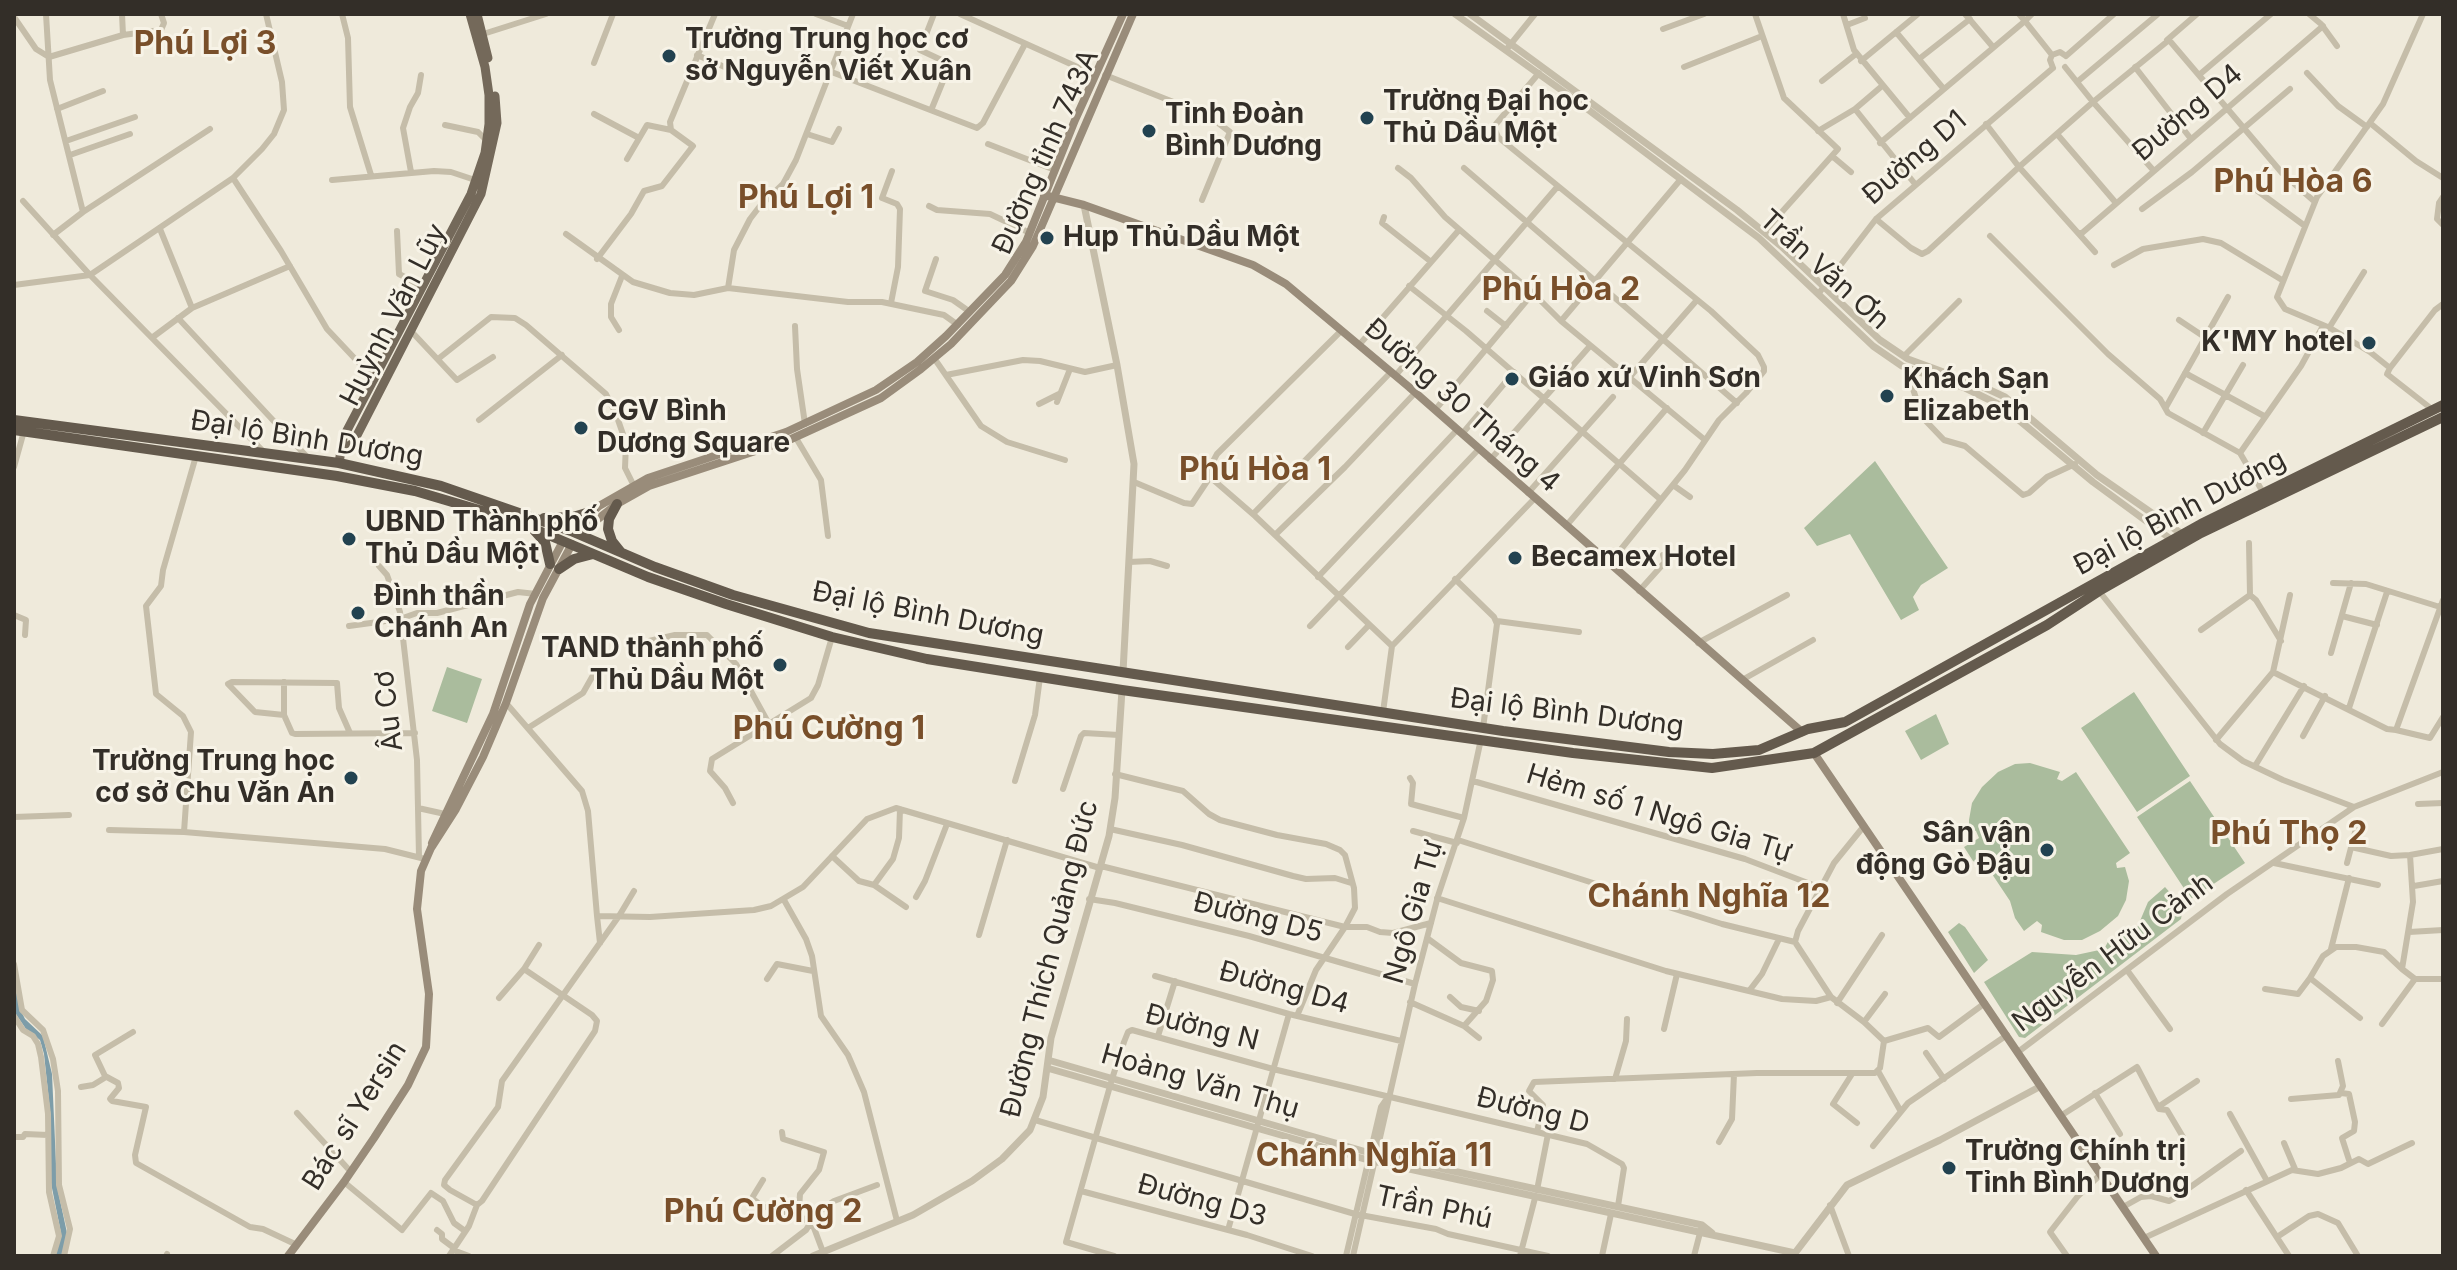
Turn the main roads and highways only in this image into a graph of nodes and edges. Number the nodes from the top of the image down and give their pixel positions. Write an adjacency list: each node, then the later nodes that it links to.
1 (470, 14): 5 (main road, Huỳnh Văn Lũy)
2 (477, 14): 5 (main road, Huỳnh Văn Lũy)
3 (1123, 14): 7 (main road, Đường tỉnh 743A)
4 (1133, 14): 8 (main road, Đường tỉnh 743A)
5 (479, 35): 6 (main road, Huỳnh Văn Lũy)
6 (493, 123): 12 (main road, Huỳnh Văn Lũy); 12 (main road, Huỳnh Văn Lũy)
7 (1044, 195): 8 (main road, Đường 30 Tháng 4); 14 (main road, Đường tỉnh 743A)
8 (1054, 199): 14 (main road, Đường tỉnh 743A); 29 (main road, Đường 30 Tháng 4)
9 (2441, 413): 29 (highway, Đại lộ Bình Dương); 31 (highway, Đại lộ Bình Dương)
10 (14, 420): 13 (highway, Đại lộ Bình Dương)
11 (19, 431): 15 (highway, Đại lộ Bình Dương)
12 (342, 451): 13 (main road)
13 (339, 463): 15 (highway); 18 (highway, Đại lộ Bình Dương)
14 (688, 468): 16 (main road, Đường tỉnh 743A); 17 (main road, Đường tỉnh 743A)
15 (337, 476): 18 (highway, Đại lộ Bình Dương)
16 (617, 504): 19 (main road, Đường tỉnh 743A); 21 (highway)
17 (593, 511): 18 (highway); 19 (main road, Đường tỉnh 743A)
18 (531, 522): 19 (highway, Đại lộ Bình Dương); 20 (highway, Đại lộ Bình Dương); 23 (highway)
19 (575, 532): 20 (highway); 21 (highway, Đại lộ Bình Dương)
20 (568, 542): 22 (highway, Đại lộ Bình Dương); 23 (main road, Bác sĩ Yersin)
21 (621, 552): 24 (highway, Đại lộ Bình Dương)
22 (596, 554): 23 (highway); 25 (highway, Đại lộ Bình Dương)
23 (555, 566): 26 (main road, Bác sĩ Yersin); 26 (main road, Bác sĩ Yersin)
24 (836, 625): 25 (highway); 27 (highway, Đại lộ Bình Dương)
25 (832, 637): 28 (highway, Đại lộ Bình Dương)
26 (516, 659): 32 (main road, Bác sĩ Yersin)
27 (1123, 672): 28 (highway); 30 (highway, Đại lộ Bình Dương)
28 (1122, 690): 30 (highway, Đại lộ Bình Dương)
29 (1807, 730): 30 (highway, Đại lộ Bình Dương); 31 (highway); 31 (highway)
30 (1482, 733): 31 (highway, Đại lộ Bình Dương)
31 (1814, 752): 35 (main road)
32 (464, 788): 33 (main road, Bác sĩ Yersin); 33 (main road, Bác sĩ Yersin)
33 (431, 848): 34 (main road, Bác sĩ Yersin)
34 (288, 1256)
35 (2156, 1256)

